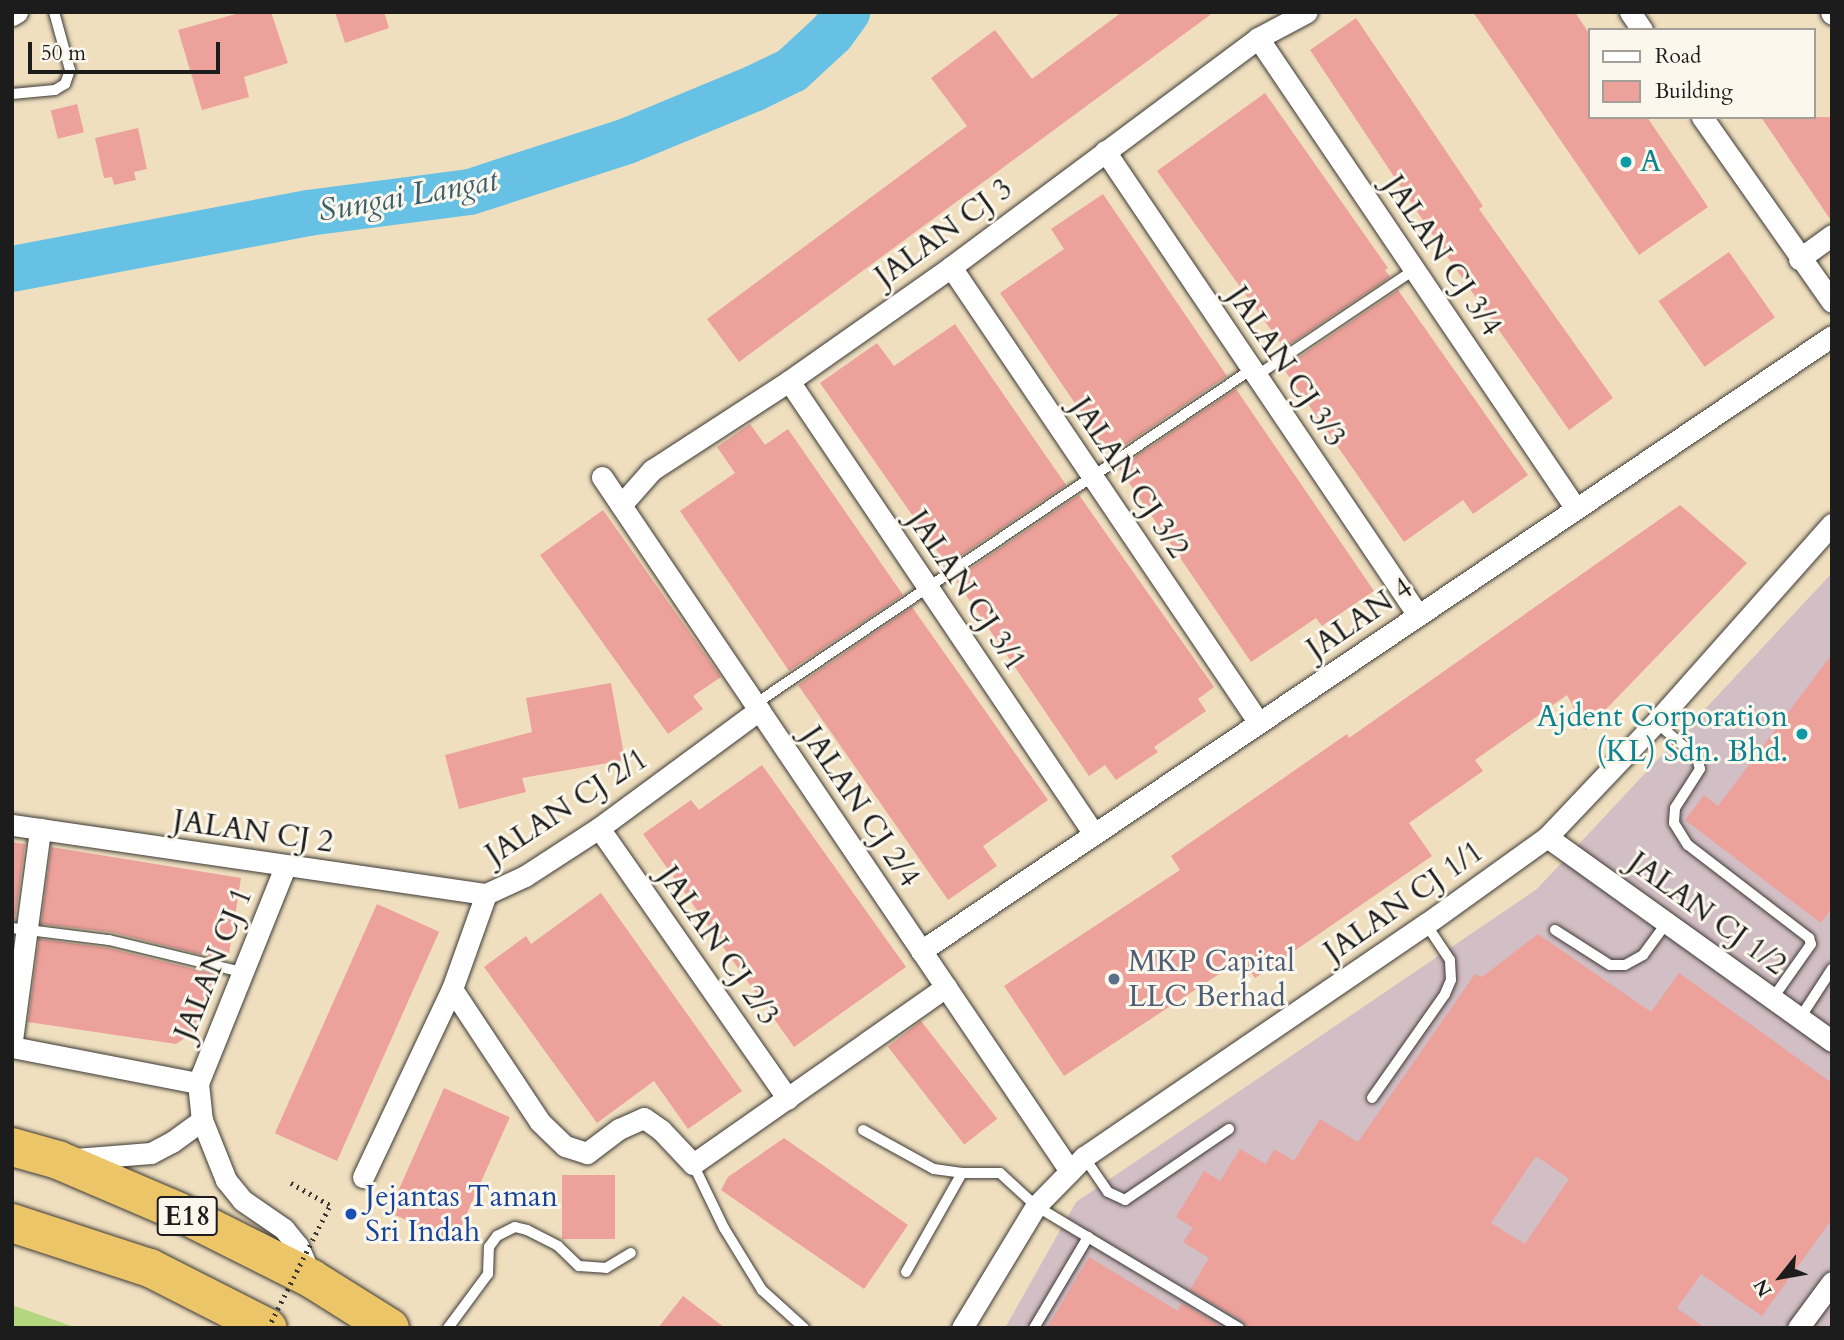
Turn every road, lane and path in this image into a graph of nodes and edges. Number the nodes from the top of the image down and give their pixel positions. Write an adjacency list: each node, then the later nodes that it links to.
1 (18, 12): 5 (street)
2 (54, 12): 8 (lane)
3 (1307, 12): 7 (street, JALAN CJ 3)
4 (1630, 12): 6 (street)
5 (12, 15)
6 (1641, 28)
7 (1258, 38): 10 (street, JALAN CJ 3); 14 (street, JALAN CJ 3/4)
8 (12, 94)
9 (1703, 119): 12 (street)
10 (1105, 151): 13 (street, JALAN CJ 3); 17 (street, JALAN CJ 3/3)
11 (1832, 234): 12 (street)
12 (1799, 259): 15 (street)
13 (951, 267): 18 (street, JALAN CJ 3); 20 (street, JALAN CJ 3/2)
14 (1415, 269): 17 (lane); 22 (street, JALAN CJ 3/4)
15 (1832, 302)
16 (1832, 336): 22 (street, JALAN 4)
17 (1254, 372): 20 (lane); 25 (street, JALAN CJ 3/3)
18 (789, 381): 21 (street, JALAN CJ 3); 24 (street, JALAN CJ 3/1)
19 (602, 477): 21 (street, JALAN CJ 2/4)
20 (1093, 477): 24 (lane); 28 (street, JALAN CJ 3/2)
21 (621, 505): 26 (street, JALAN CJ 2/4)
22 (1576, 509): 25 (street, JALAN 4)
23 (1832, 524): 27 (street, JALAN CJ 1/1)
24 (928, 587): 26 (lane); 32 (street, JALAN CJ 3/1)
25 (1418, 615): 28 (street, JALAN 4)
26 (757, 707): 30 (street, JALAN CJ 2/1); 40 (street, JALAN CJ 2/4)
27 (1656, 722): 33 (street, JALAN CJ 1/1); 45 (lane)
28 (1259, 723): 32 (street, JALAN 4)
29 (12, 825): 31 (street, JALAN CJ 2)
30 (599, 828): 35 (street, JALAN CJ 2/1); 52 (street, JALAN CJ 2/3)
31 (40, 829): 34 (street, JALAN CJ 2); 38 (street)
32 (1094, 834): 40 (street, JALAN 4)
33 (1547, 837): 36 (street, JALAN CJ 1/2); 37 (street, JALAN CJ 1/1)
34 (285, 867): 35 (street, JALAN CJ 2); 42 (street, JALAN CJ 1)
35 (486, 894): 44 (street, JALAN CJ 2/1)
36 (1668, 921): 39 (lane); 45 (street, JALAN CJ 1/2)
37 (1426, 924): 51 (lane); 59 (street, JALAN CJ 1/1)
38 (19, 929): 42 (lane); 47 (street)
39 (1555, 930)
40 (921, 951): 43 (street, JALAN CJ 2/4)
41 (1832, 970): 46 (lane)
42 (242, 972): 50 (street, JALAN CJ 1)
43 (946, 987): 52 (street); 59 (street, JALAN CJ 2/4)
44 (452, 989): 58 (street); 61 (street, JALAN CJ 2/1)
45 (1773, 998): 46 (street, JALAN CJ 1/2)
46 (1800, 1018): 48 (street, JALAN CJ 1/2)
47 (12, 1040)
48 (1832, 1041)
49 (12, 1048): 50 (street, JALAN CJ 1)
50 (198, 1083): 53 (street, JALAN CJ 1)
51 (1372, 1098)
52 (788, 1099): 58 (street)
53 (202, 1120): 57 (street); 68 (street, JALAN CJ 1)
54 (1229, 1129): 59 (lane)
55 (863, 1130): 60 (lane)
56 (12, 1147): 57 (highway, E18)
57 (58, 1160): 68 (highway, E18)
58 (694, 1164): 73 (lane)
59 (1077, 1164): 63 (street, JALAN CJ 1/1)
60 (962, 1174): 63 (lane); 67 (lane)
61 (363, 1177)
62 (290, 1183): 70 (path, bridge)
63 (1036, 1206): 65 (lane); 74 (street, JALAN CJ 1/1)
64 (12, 1223): 70 (highway, E18)
65 (1088, 1237): 75 (lane); 76 (lane)
66 (631, 1253): 72 (lane)
67 (906, 1272)
68 (312, 1279): 71 (highway, E18)
69 (1832, 1282): 77 (street)
70 (268, 1328)
71 (390, 1328)
72 (448, 1328)
73 (804, 1328)
74 (962, 1328)
75 (1034, 1328)
76 (1239, 1328)
77 (1798, 1328)

